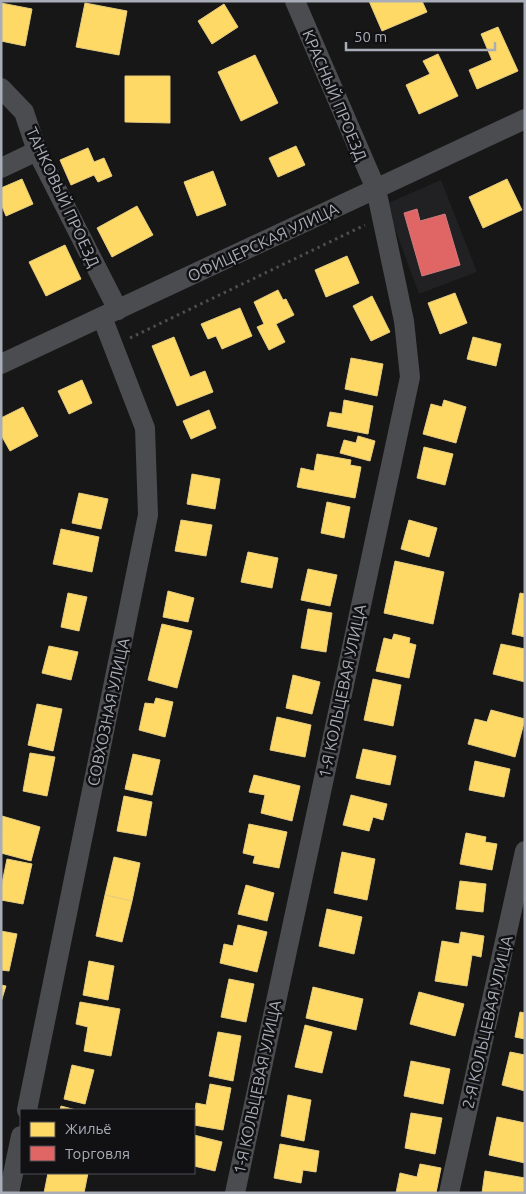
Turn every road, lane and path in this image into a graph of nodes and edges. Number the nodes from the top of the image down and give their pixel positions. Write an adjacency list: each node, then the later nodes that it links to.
1 (295, 1): 6 (street, КРАСНЫЙ ПРОЕЗД)
2 (1, 88): 4 (street, ТАНКОВЫЙ ПРОЕЗД)
3 (525, 119): 6 (street, ОФИЦЕРСКАЯ УЛИЦА)
4 (37, 151): 5 (street); 8 (street, ТАНКОВЫЙ ПРОЕЗД)
5 (1, 168)
6 (376, 189): 7 (street, 1-Я КОЛЬЦЕВАЯ УЛИЦА); 8 (street, ОФИЦЕРСКАЯ УЛИЦА)
7 (382, 218): 9 (path); 15 (street, 1-Я КОЛЬЦЕВАЯ УЛИЦА)
8 (110, 314): 9 (street, СОВХОЗНАЯ УЛИЦА); 10 (street, ОФИЦЕРСКАЯ УЛИЦА)
9 (113, 347): 12 (street, СОВХОЗНАЯ УЛИЦА)
10 (1, 364)
11 (525, 851): 16 (street, 2-Я КОЛЬЦЕВАЯ УЛИЦА)
12 (26, 1109)
13 (20, 1141): 14 (street)
14 (10, 1193)
15 (234, 1193)
16 (449, 1193)

